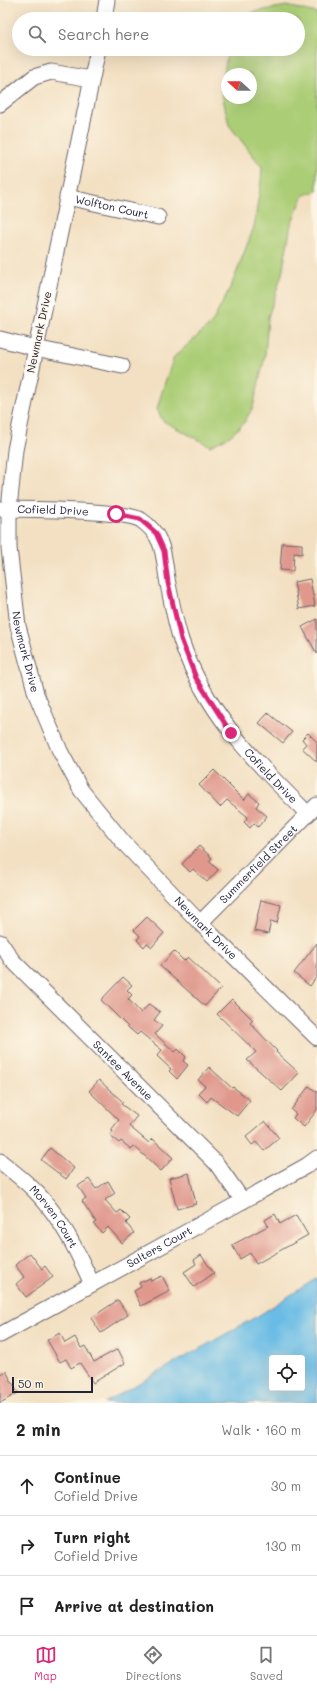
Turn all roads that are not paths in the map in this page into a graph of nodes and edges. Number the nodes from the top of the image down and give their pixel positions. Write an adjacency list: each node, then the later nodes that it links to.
1 (108, 0): 2 (street)
2 (105, 12)
3 (97, 56): 4 (street, Newmark Drive)
4 (92, 78): 5 (street); 6 (street, Newmark Drive)
5 (0, 104)
6 (66, 197): 7 (street, Wolfton Court); 9 (street, Newmark Drive)
7 (158, 217)
8 (0, 339): 9 (street)
9 (35, 348): 10 (street); 11 (street, Newmark Drive)
10 (122, 366)
11 (4, 509): 12 (street, Cofield Drive); 13 (street, Newmark Drive)
12 (312, 810): 13 (street, Summerfield Street)
13 (200, 923): 15 (street, Newmark Drive)
14 (0, 942): 18 (street, Santee Avenue)
15 (317, 1038)
16 (317, 1158): 18 (street, Salters Court)
17 (0, 1160): 19 (street, Morven Court)
18 (242, 1201): 19 (street, Salters Court)
19 (92, 1284): 20 (street, Salters Court)
20 (0, 1335)

